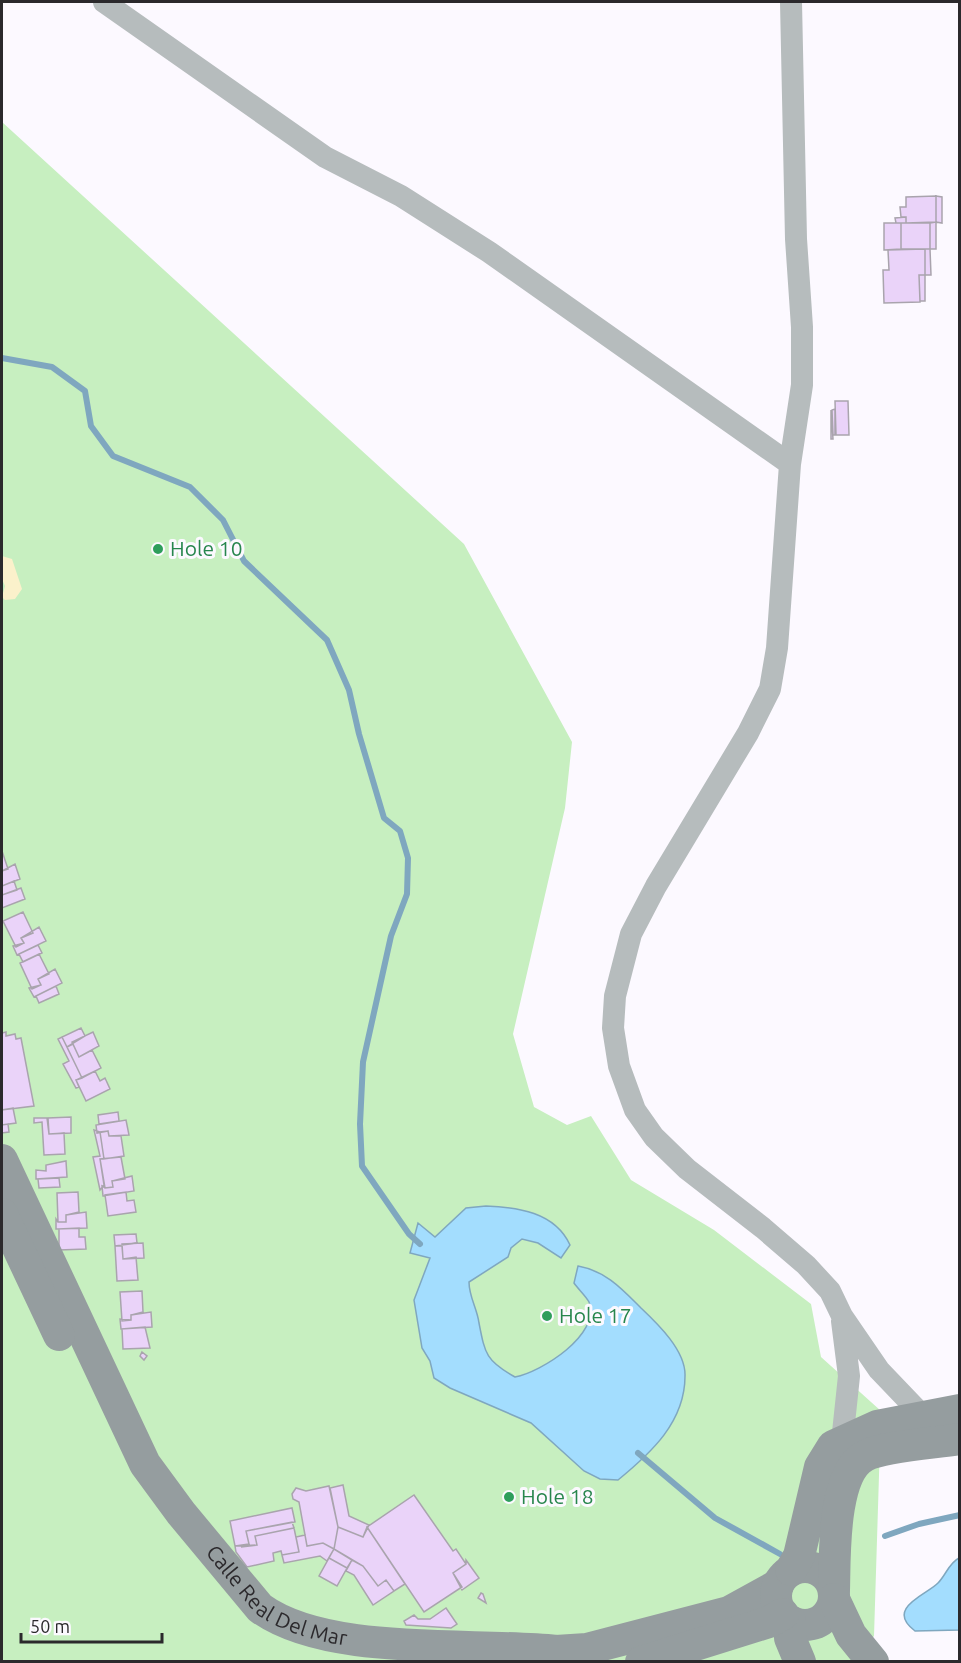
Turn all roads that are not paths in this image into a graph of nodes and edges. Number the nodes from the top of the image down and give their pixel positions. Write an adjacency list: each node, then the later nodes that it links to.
1 (104, 2): 3 (street)
2 (791, 2): 3 (street)
3 (790, 464): 6 (street)
4 (2, 1160): 15 (street, Calle Real Del Mar)
5 (2, 1214): 16 (street, Calle Real Del Mar)
6 (842, 1316): 7 (street); 8 (street)
7 (879, 1370): 8 (street); 10 (street)
8 (849, 1376): 12 (street)
9 (960, 1410): 10 (street)
10 (923, 1416): 12 (street)
11 (960, 1439): 13 (street)
12 (842, 1442): 14 (street)
13 (834, 1595): 14 (street); 14 (street); 18 (street)
14 (786, 1598): 15 (street, Calle Real Del Mar); 17 (street)
15 (647, 1651)
16 (388, 1662)
17 (800, 1662)
18 (873, 1662)

